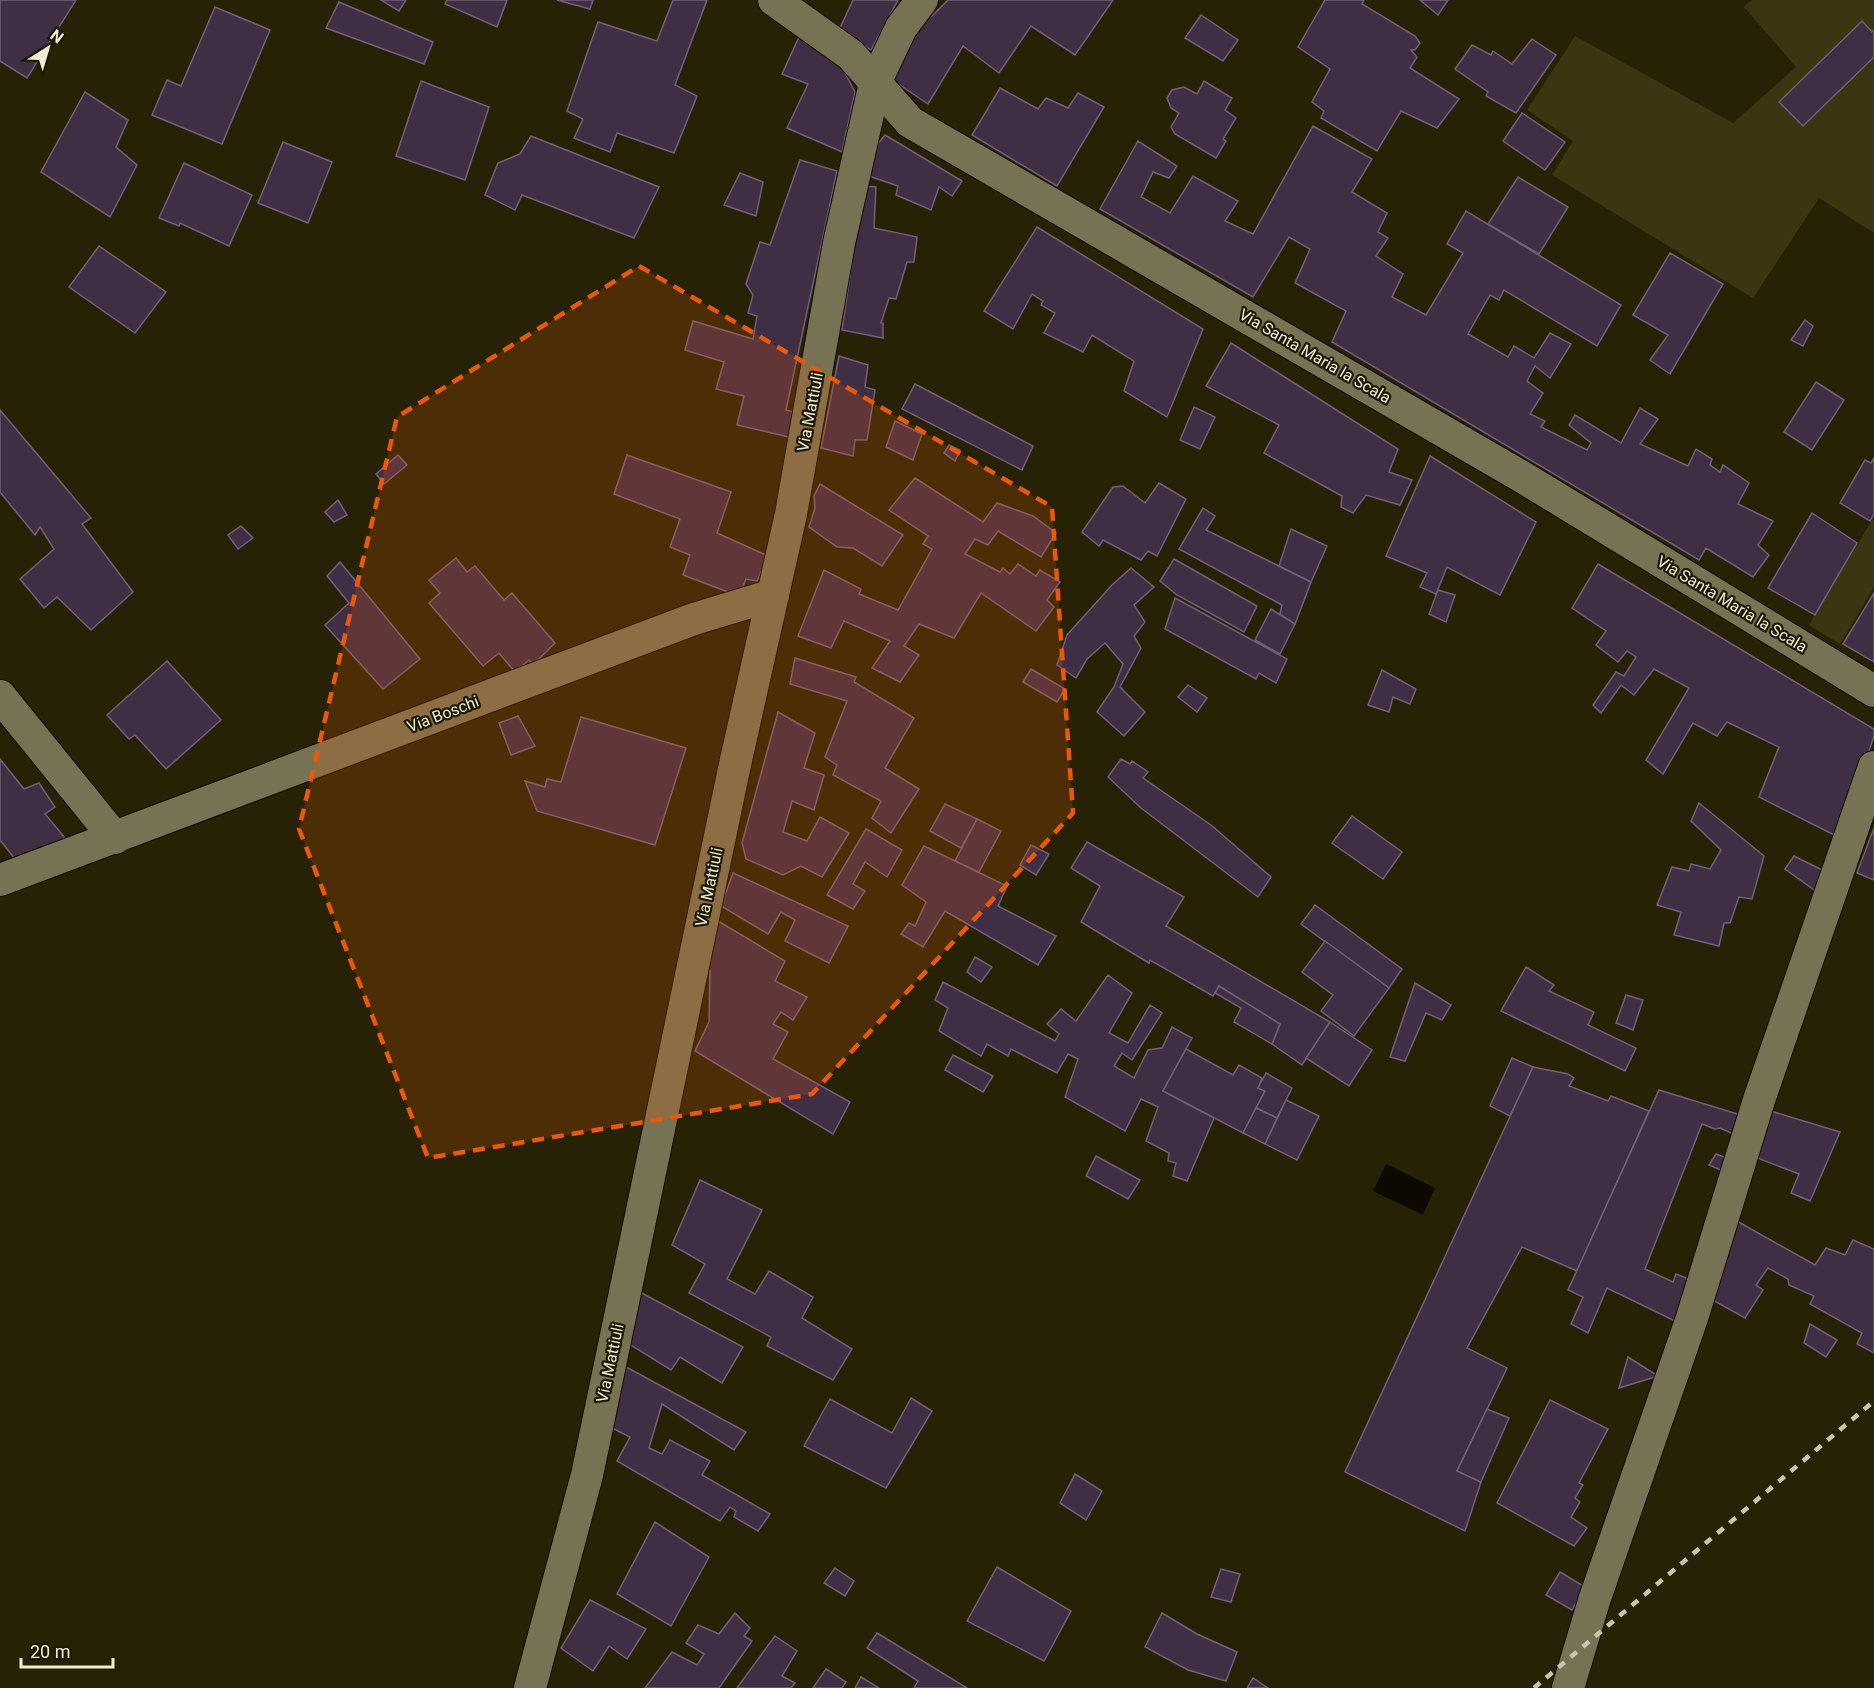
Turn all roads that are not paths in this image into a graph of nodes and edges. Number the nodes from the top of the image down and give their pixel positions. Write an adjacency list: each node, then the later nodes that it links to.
1 (774, 0): 3 (street, Via Santa Maria la Scala)
2 (922, 0): 3 (street, Via Mattiuli)
3 (875, 83): 4 (street, Via Mattiuli); 5 (street, Via Santa Maria la Scala)
4 (773, 595): 8 (street, Via Boschi); 10 (street, Via Mattiuli)
5 (1874, 691)
6 (0, 696): 8 (street)
7 (1874, 767): 11 (street)
8 (115, 838): 9 (street, Via Boschi)
9 (0, 880)
10 (530, 1688)
11 (1568, 1688)

